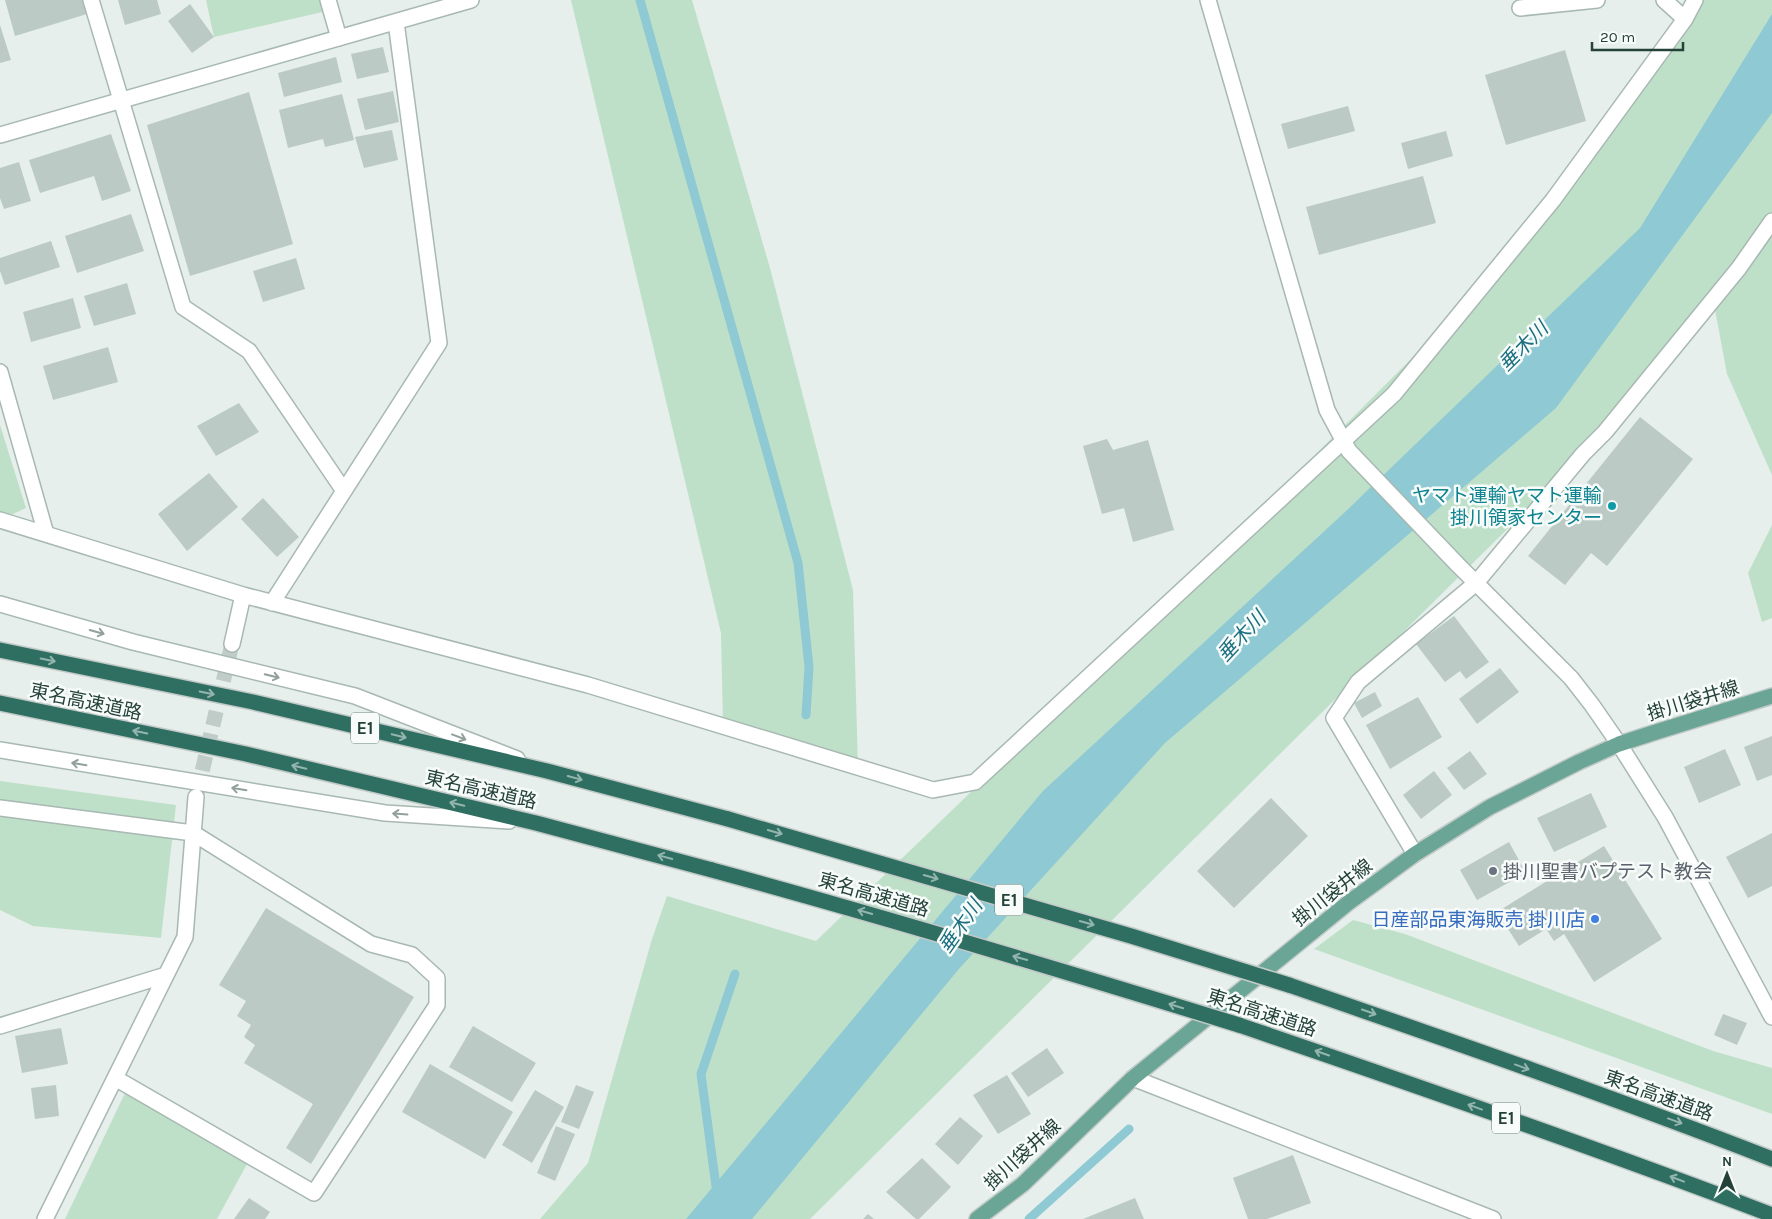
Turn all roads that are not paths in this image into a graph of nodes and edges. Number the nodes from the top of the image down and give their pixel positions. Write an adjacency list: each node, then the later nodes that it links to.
1 (91, 0): 12 (street)
2 (328, 0): 11 (street)
3 (471, 0): 10 (street)
4 (1208, 0): 16 (street)
5 (1597, 0): 8 (street)
6 (1664, 0): 9 (street)
7 (1695, 0): 9 (street)
8 (1520, 8)
9 (1685, 19): 16 (street)
10 (396, 22): 11 (street); 17 (street)
11 (339, 38): 12 (street)
12 (120, 101): 13 (street); 17 (street)
13 (0, 135)
14 (1772, 221): 20 (street)
15 (0, 372): 19 (street)
16 (1346, 446): 20 (street); 22 (street)
17 (344, 491): 22 (street)
18 (0, 520): 19 (street)
19 (46, 534): 21 (street)
20 (1476, 583): 28 (street); 35 (street)
21 (243, 595): 22 (street); 24 (street)
22 (272, 603)
23 (0, 604): 30 (street, one-way to 30)
24 (232, 644)
25 (0, 650): 30 (highway, 東名高速道路 / E1, one-way to 30)
26 (1772, 696): 28 (main road, 掛川袋井線)
27 (0, 703): 33 (highway, 東名高速道路 / E1, one-way to 27)
28 (1619, 744): 35 (main road, 掛川袋井線); 37 (street)
29 (0, 750): 33 (street, one-way to 29)
30 (547, 771): 41 (highway, 東名高速道路 / E1, one-way to 41, bridge)
31 (196, 797): 34 (street)
32 (0, 808): 34 (street)
33 (536, 823): 42 (highway, 東名高速道路 / E1, one-way to 33, bridge)
34 (193, 833): 36 (street); 39 (street)
35 (1415, 854): 40 (main road, 掛川袋井線)
36 (166, 975): 38 (street); 39 (street)
37 (1772, 1017)
38 (0, 1026)
39 (115, 1078): 43 (street)
40 (1133, 1078): 44 (main road, 掛川袋井線); 45 (street)
41 (1772, 1158)
42 (1772, 1215)
43 (45, 1219)
44 (977, 1219)
45 (1493, 1219)

